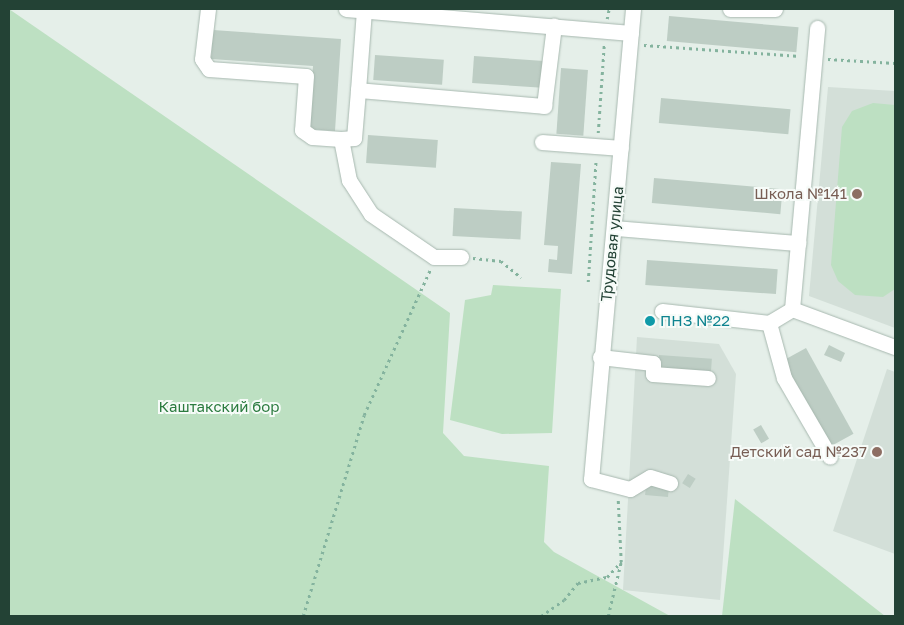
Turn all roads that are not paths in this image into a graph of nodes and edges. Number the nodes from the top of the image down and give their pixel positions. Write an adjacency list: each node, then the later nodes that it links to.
1 (208, 9): 12 (street)
2 (346, 9): 6 (street)
3 (633, 9): 10 (street, Трудовая улица)
4 (730, 9): 5 (street)
5 (774, 9)
6 (364, 10): 7 (street); 11 (street)
7 (447, 12): 8 (street)
8 (554, 26): 10 (street); 11 (street)
9 (817, 28): 16 (street)
10 (630, 39): 14 (street, Трудовая улица)
11 (358, 90): 12 (street)
12 (340, 139): 17 (street)
13 (542, 142): 14 (street)
14 (622, 148): 15 (street, Трудовая улица)
15 (615, 228): 16 (street); 22 (street, Трудовая улица)
16 (798, 243): 18 (street)
17 (461, 257)
18 (792, 309): 20 (street); 21 (street)
19 (662, 311): 20 (street)
20 (769, 323): 24 (street)
21 (895, 347)
22 (600, 357): 23 (street); 25 (street, Трудовая улица)
23 (708, 378)
24 (830, 457)
25 (670, 483)

